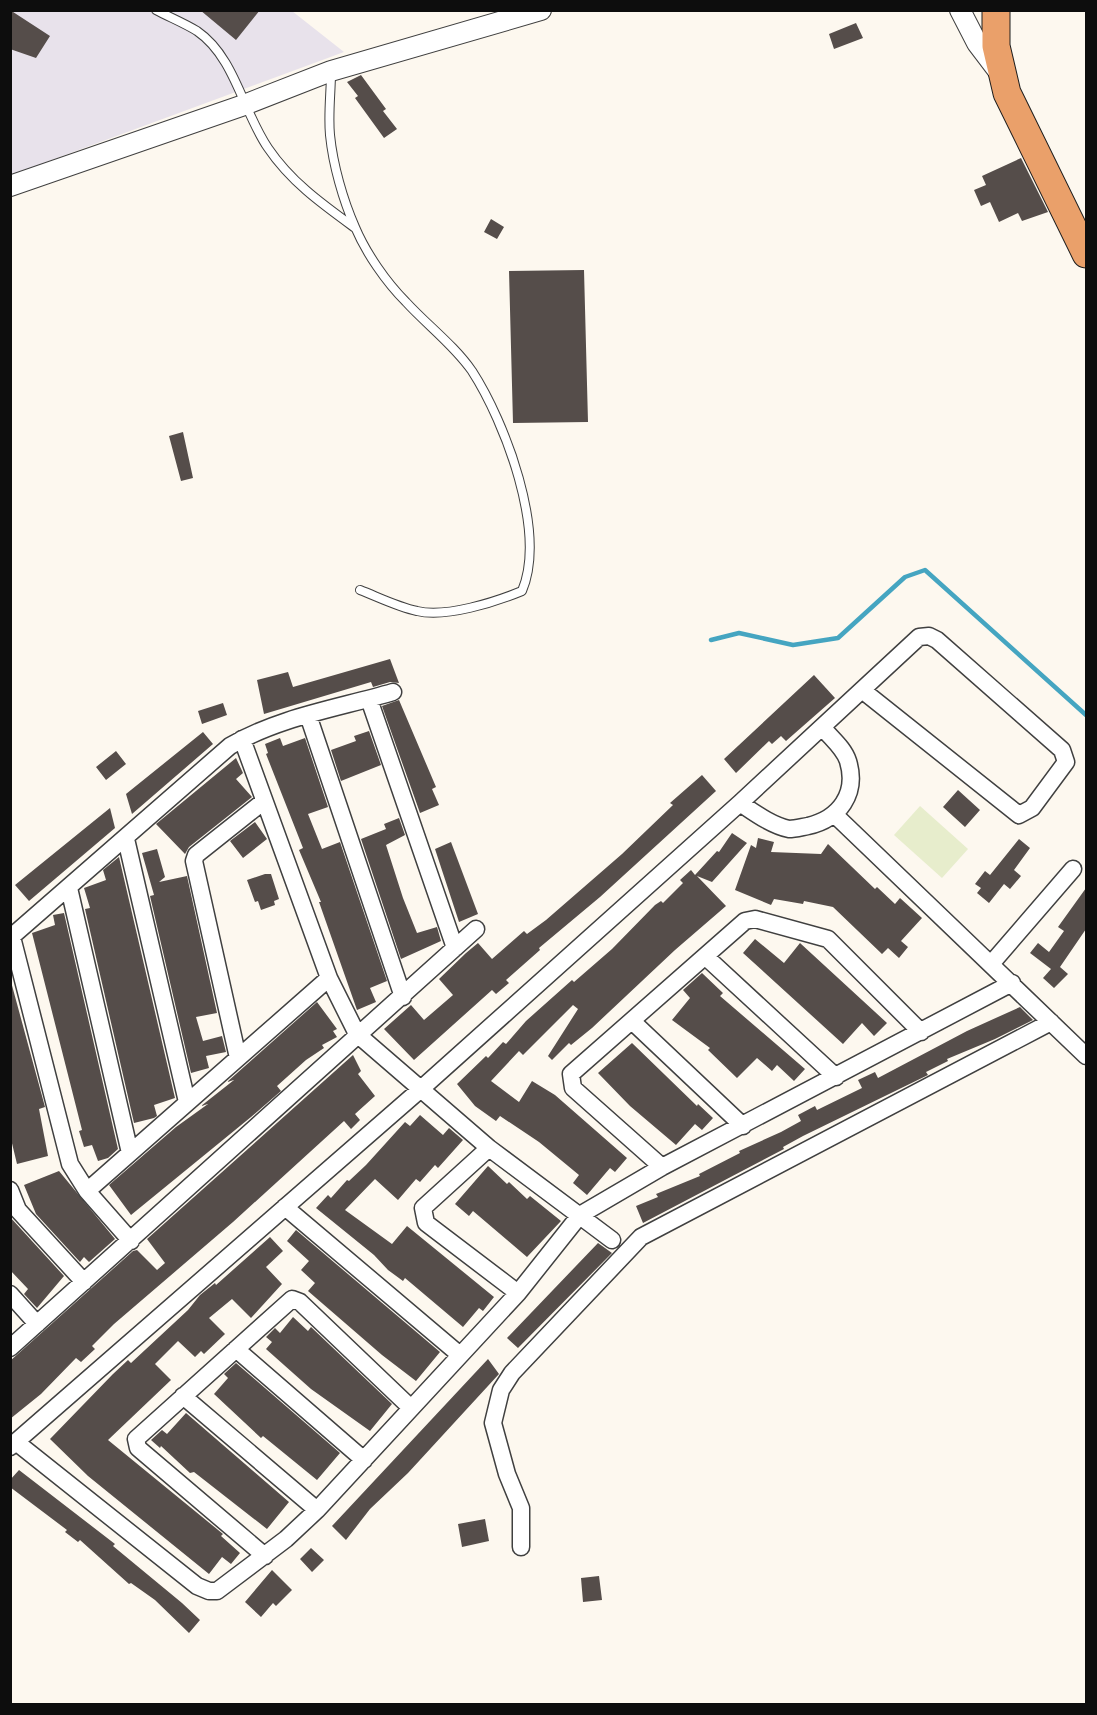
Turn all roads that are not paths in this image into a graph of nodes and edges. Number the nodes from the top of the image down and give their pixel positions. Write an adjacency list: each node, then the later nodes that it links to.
1 (156, 10): 7 (lane)
2 (541, 10): 5 (street)
3 (960, 10): 6 (street)
4 (996, 10): 6 (highway)
5 (331, 71): 7 (street); 9 (lane)
6 (1001, 74): 10 (highway)
7 (244, 105): 8 (street); 9 (lane)
8 (10, 186)
9 (356, 229): 11 (lane)
10 (1083, 240)
11 (360, 590)
12 (862, 690): 12 (street); 16 (street)
13 (393, 692): 14 (street)
14 (369, 699): 15 (street); 26 (street)
15 (308, 715): 17 (street); 31 (street)
16 (823, 728): 19 (street); 20 (street)
17 (242, 739): 18 (street); 21 (street)
18 (264, 801): 29 (street); 37 (street)
19 (740, 803): 20 (street); 39 (street)
20 (835, 815): 28 (street)
21 (126, 839): 23 (street); 40 (street)
22 (1073, 869): 28 (street)
23 (69, 888): 25 (street); 43 (street)
24 (476, 929): 26 (street)
25 (11, 938): 46 (street)
26 (455, 948): 31 (street)
27 (706, 957): 32 (street); 34 (street); 38 (street)
28 (991, 964): 30 (street)
29 (329, 978): 35 (street); 37 (street)
30 (1012, 983): 33 (street); 34 (street)
31 (403, 997): 35 (street)
32 (633, 1022): 41 (street); 44 (street)
33 (1051, 1022): 36 (street); 63 (street)
34 (921, 1032): 38 (street)
35 (357, 1034): 39 (street); 50 (street)
36 (1086, 1056)
37 (238, 1058): 40 (street)
38 (836, 1077): 41 (street)
39 (422, 1088): 42 (street); 47 (street)
40 (188, 1102): 43 (street)
41 (743, 1126): 44 (street)
42 (489, 1148): 48 (street); 52 (street)
43 (130, 1153): 46 (street)
44 (662, 1167): 48 (street)
45 (10, 1190): 51 (street)
46 (87, 1191): 50 (street)
47 (285, 1207): 57 (street); 60 (street)
48 (580, 1215): 49 (street); 52 (street)
49 (612, 1240)
50 (131, 1241): 51 (street)
51 (84, 1282): 54 (street)
52 (518, 1293): 57 (street)
53 (10, 1294): 54 (street)
54 (37, 1324): 55 (street)
55 (10, 1348)
56 (236, 1349): 58 (street); 59 (street); 61 (street)
57 (460, 1355): 59 (street)
58 (183, 1396): 62 (street); 64 (street)
59 (411, 1408): 61 (street)
60 (13, 1445): 64 (street)
61 (364, 1460): 62 (street)
62 (317, 1510): 64 (street)
63 (521, 1547)
64 (265, 1556)

